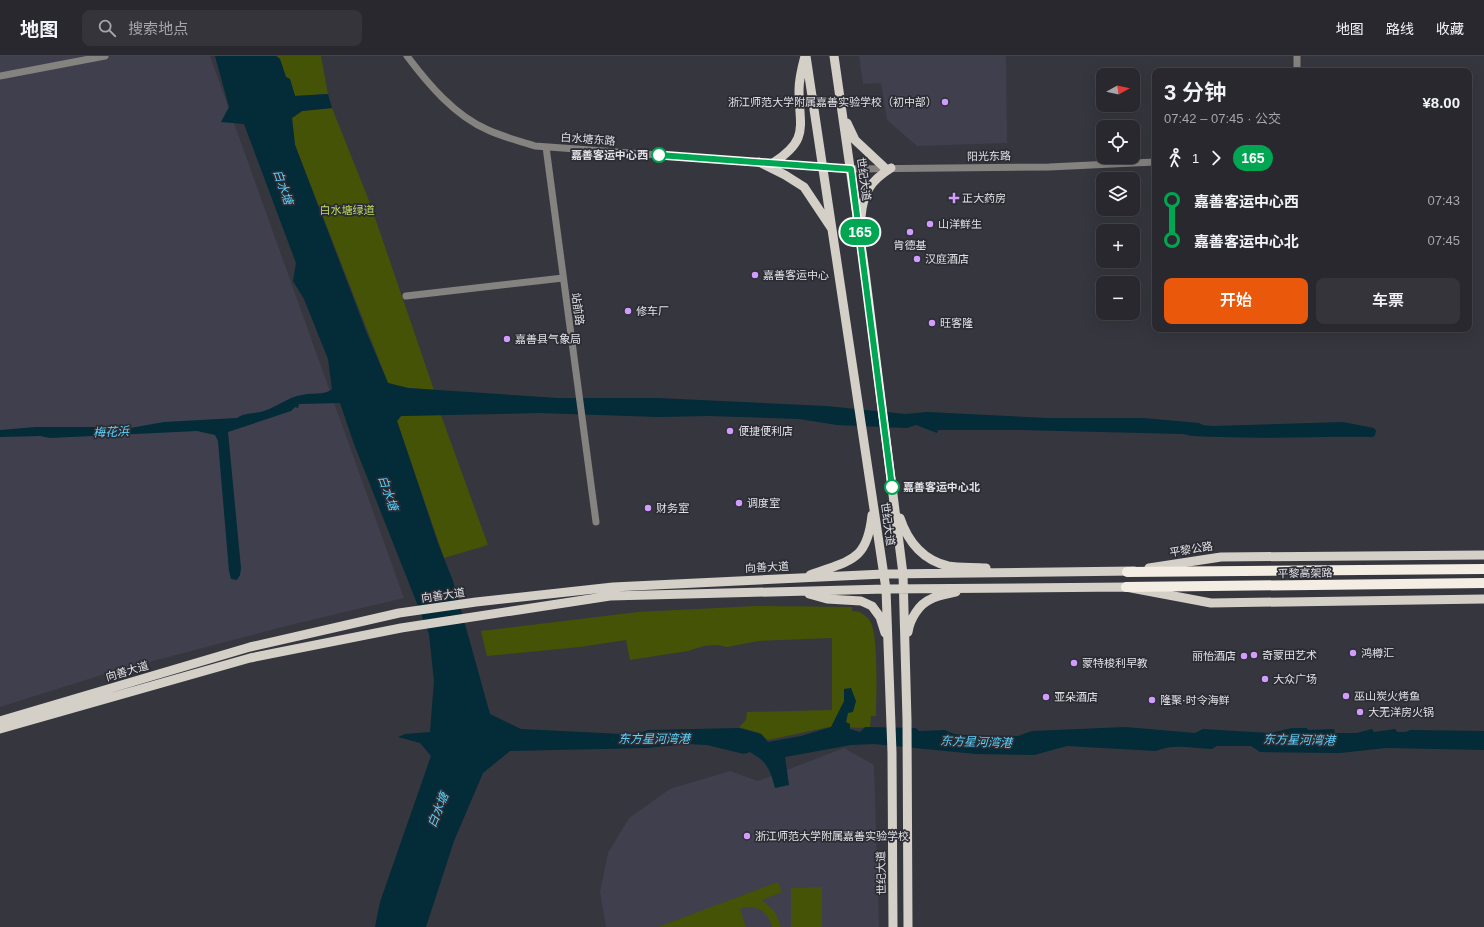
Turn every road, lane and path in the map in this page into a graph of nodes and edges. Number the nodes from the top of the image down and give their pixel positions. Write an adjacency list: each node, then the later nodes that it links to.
1 (104, 56): 7 (street)
2 (407, 56): 9 (street, 白水塘东路)
3 (805, 56): 12 (main road); 13 (main road, 世纪大道)
4 (834, 56): 8 (main road, 世纪大道)
5 (1297, 56): 6 (street)
6 (1297, 68)
7 (0, 76)
8 (843, 114): 14 (main road); 15 (main road, 世纪大道)
9 (546, 147): 10 (street, 白水塘东路); 18 (street, 站前路)
10 (759, 162): 12 (street, 白水塘东路); 16 (main road)
11 (1152, 162): 14 (street, 阳光东路)
12 (774, 163): 13 (street, 白水塘东路)
13 (824, 166): 15 (street, 阳光东路); 16 (main road, 世纪大道)
14 (888, 168): 15 (street, 阳光东路); 17 (main road)
15 (851, 169): 17 (main road, 世纪大道)
16 (834, 231): 21 (main road, 世纪大道)
17 (865, 272): 20 (main road, 世纪大道)
18 (563, 278): 19 (street); 22 (street, 站前路)
19 (406, 296)
20 (894, 499): 26 (main road); 28 (main road, 世纪大道)
21 (873, 502): 27 (main road, 世纪大道); 29 (main road)
22 (596, 522)
23 (1484, 555): 25 (main road, 平黎公路)
24 (1484, 569): 25 (highway, 平黎高架路)
25 (1127, 572): 26 (main road, 平黎公路)
26 (1004, 573): 28 (main road, 平黎公路)
27 (884, 574): 28 (main road, 向善大道); 29 (main road, 向善大道); 32 (main road, 世纪大道)
28 (903, 574): 33 (main road, 世纪大道)
29 (802, 578): 39 (main road, 向善大道)
30 (1484, 583): 31 (highway, 平黎高架路)
31 (1126, 587): 34 (main road); 36 (main road)
32 (886, 589): 33 (main road, 向善大道); 35 (main road, 向善大道); 37 (main road, 世纪大道)
33 (904, 589): 34 (main road); 38 (main road, 世纪大道)
34 (964, 589): 38 (main road)
35 (800, 592): 37 (main road); 40 (main road, 向善大道)
36 (1484, 599)
37 (888, 643): 41 (main road, 世纪大道)
38 (905, 645): 42 (main road, 世纪大道)
39 (0, 721)
40 (0, 729)
41 (894, 927)
42 (908, 927)

